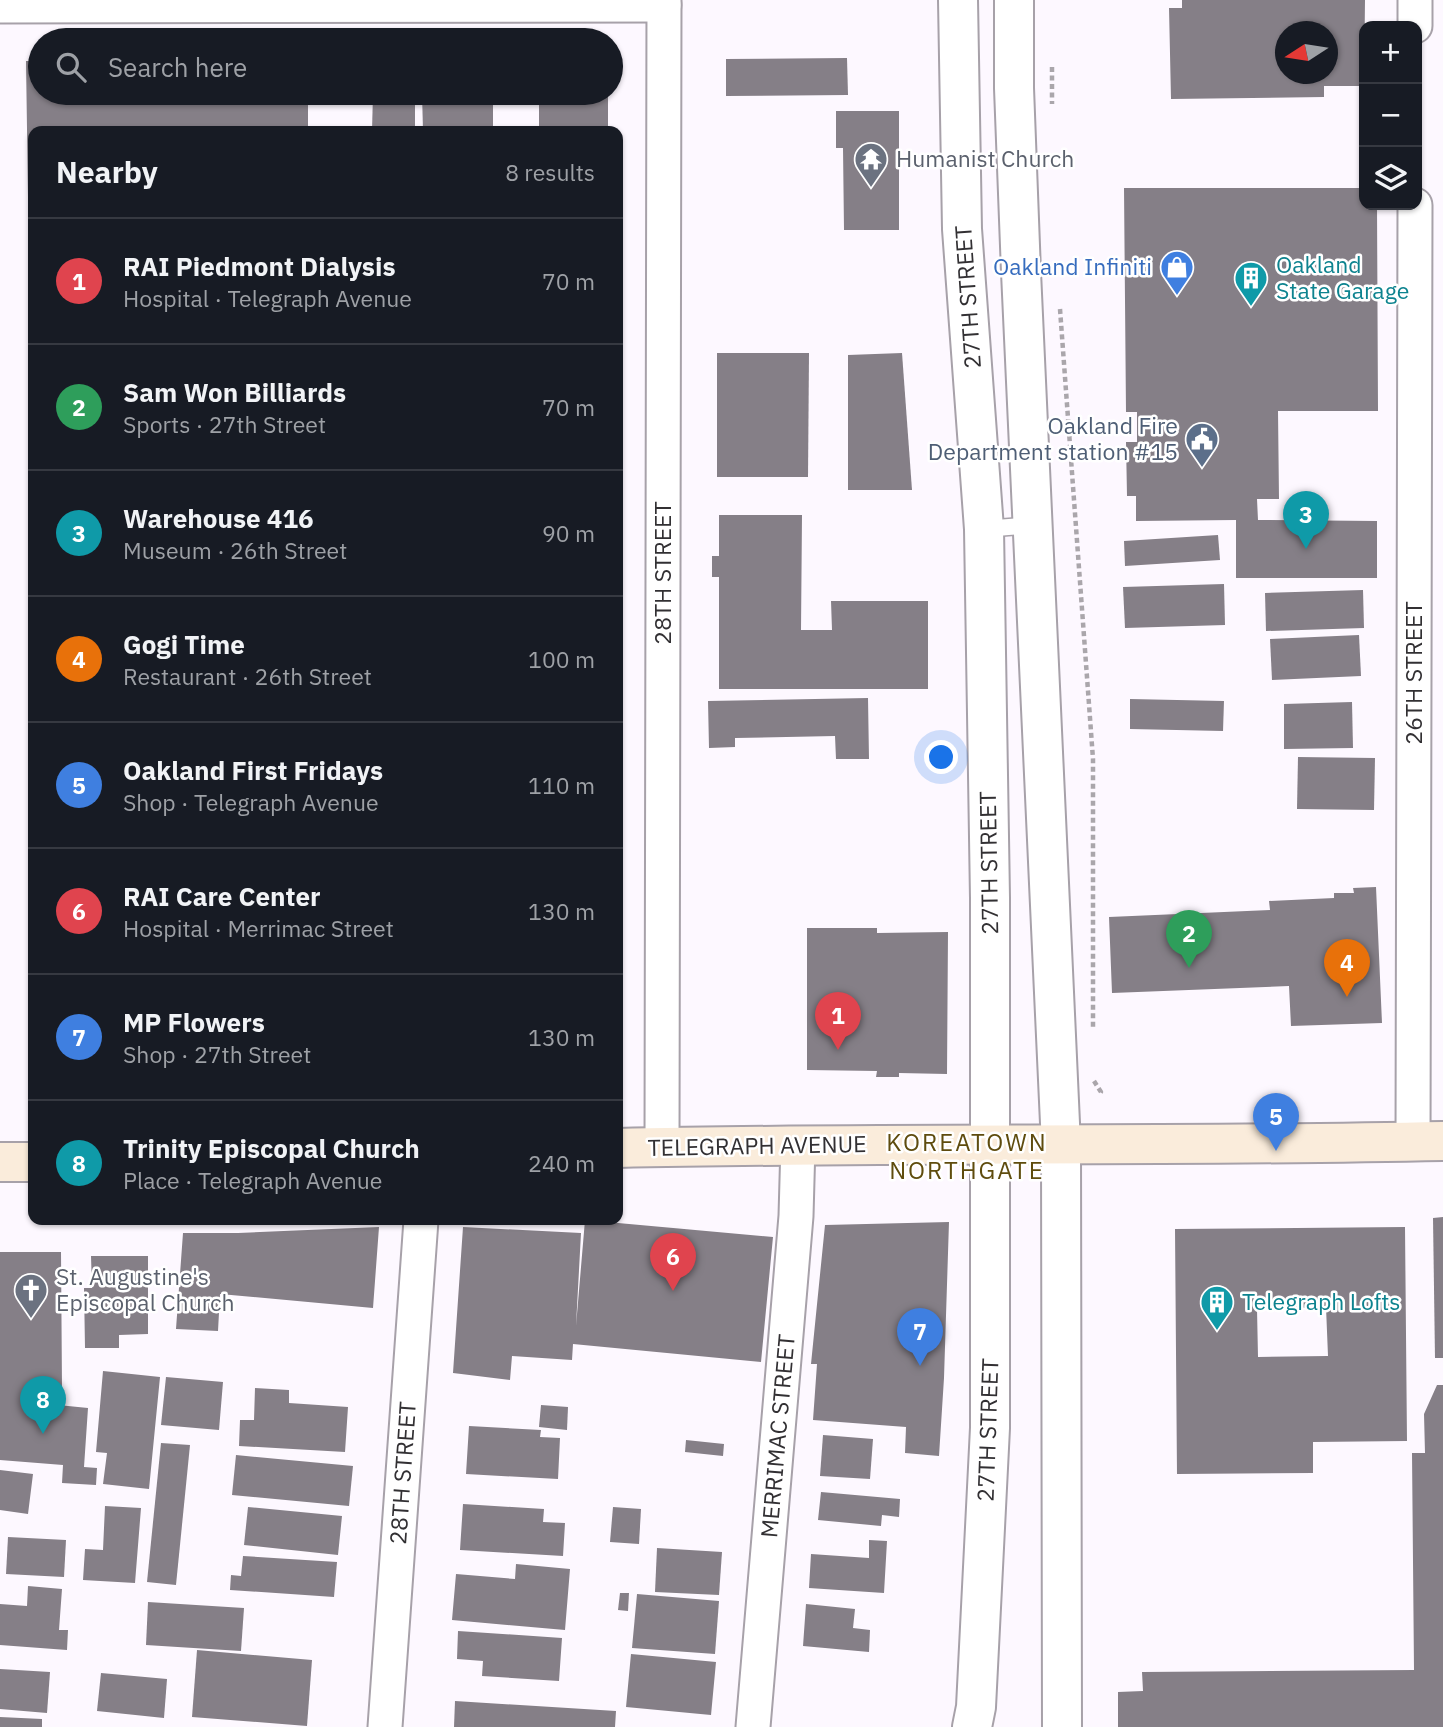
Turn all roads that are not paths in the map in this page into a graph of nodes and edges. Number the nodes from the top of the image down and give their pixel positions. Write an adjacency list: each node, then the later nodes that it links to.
1 (958, 0): 9 (street, 27TH STREET)
2 (1014, 0): 8 (street)
3 (1415, 0): 6 (street)
4 (664, 3): 5 (street); 15 (street, 28TH STREET)
5 (0, 6)
6 (1415, 21)
7 (1415, 210): 10 (street, 26TH STREET)
8 (1034, 525): 9 (lane); 12 (street)
9 (984, 529): 13 (street, 27TH STREET)
10 (1428, 1141): 12 (main road, TELEGRAPH AVENUE)
11 (799, 1144): 13 (main road, TELEGRAPH AVENUE); 15 (main road, TELEGRAPH AVENUE); 20 (street, MERRIMAC STREET)
12 (1061, 1145): 13 (main road, TELEGRAPH AVENUE); 22 (street)
13 (991, 1146): 21 (street, 27TH STREET)
14 (623, 1147): 15 (main road, TELEGRAPH AVENUE)
15 (662, 1147)
16 (0, 1161): 17 (main road)
17 (28, 1161)
18 (421, 1225): 19 (street, 28TH STREET)
19 (385, 1727)
20 (753, 1727)
21 (972, 1727)
22 (1062, 1727)

